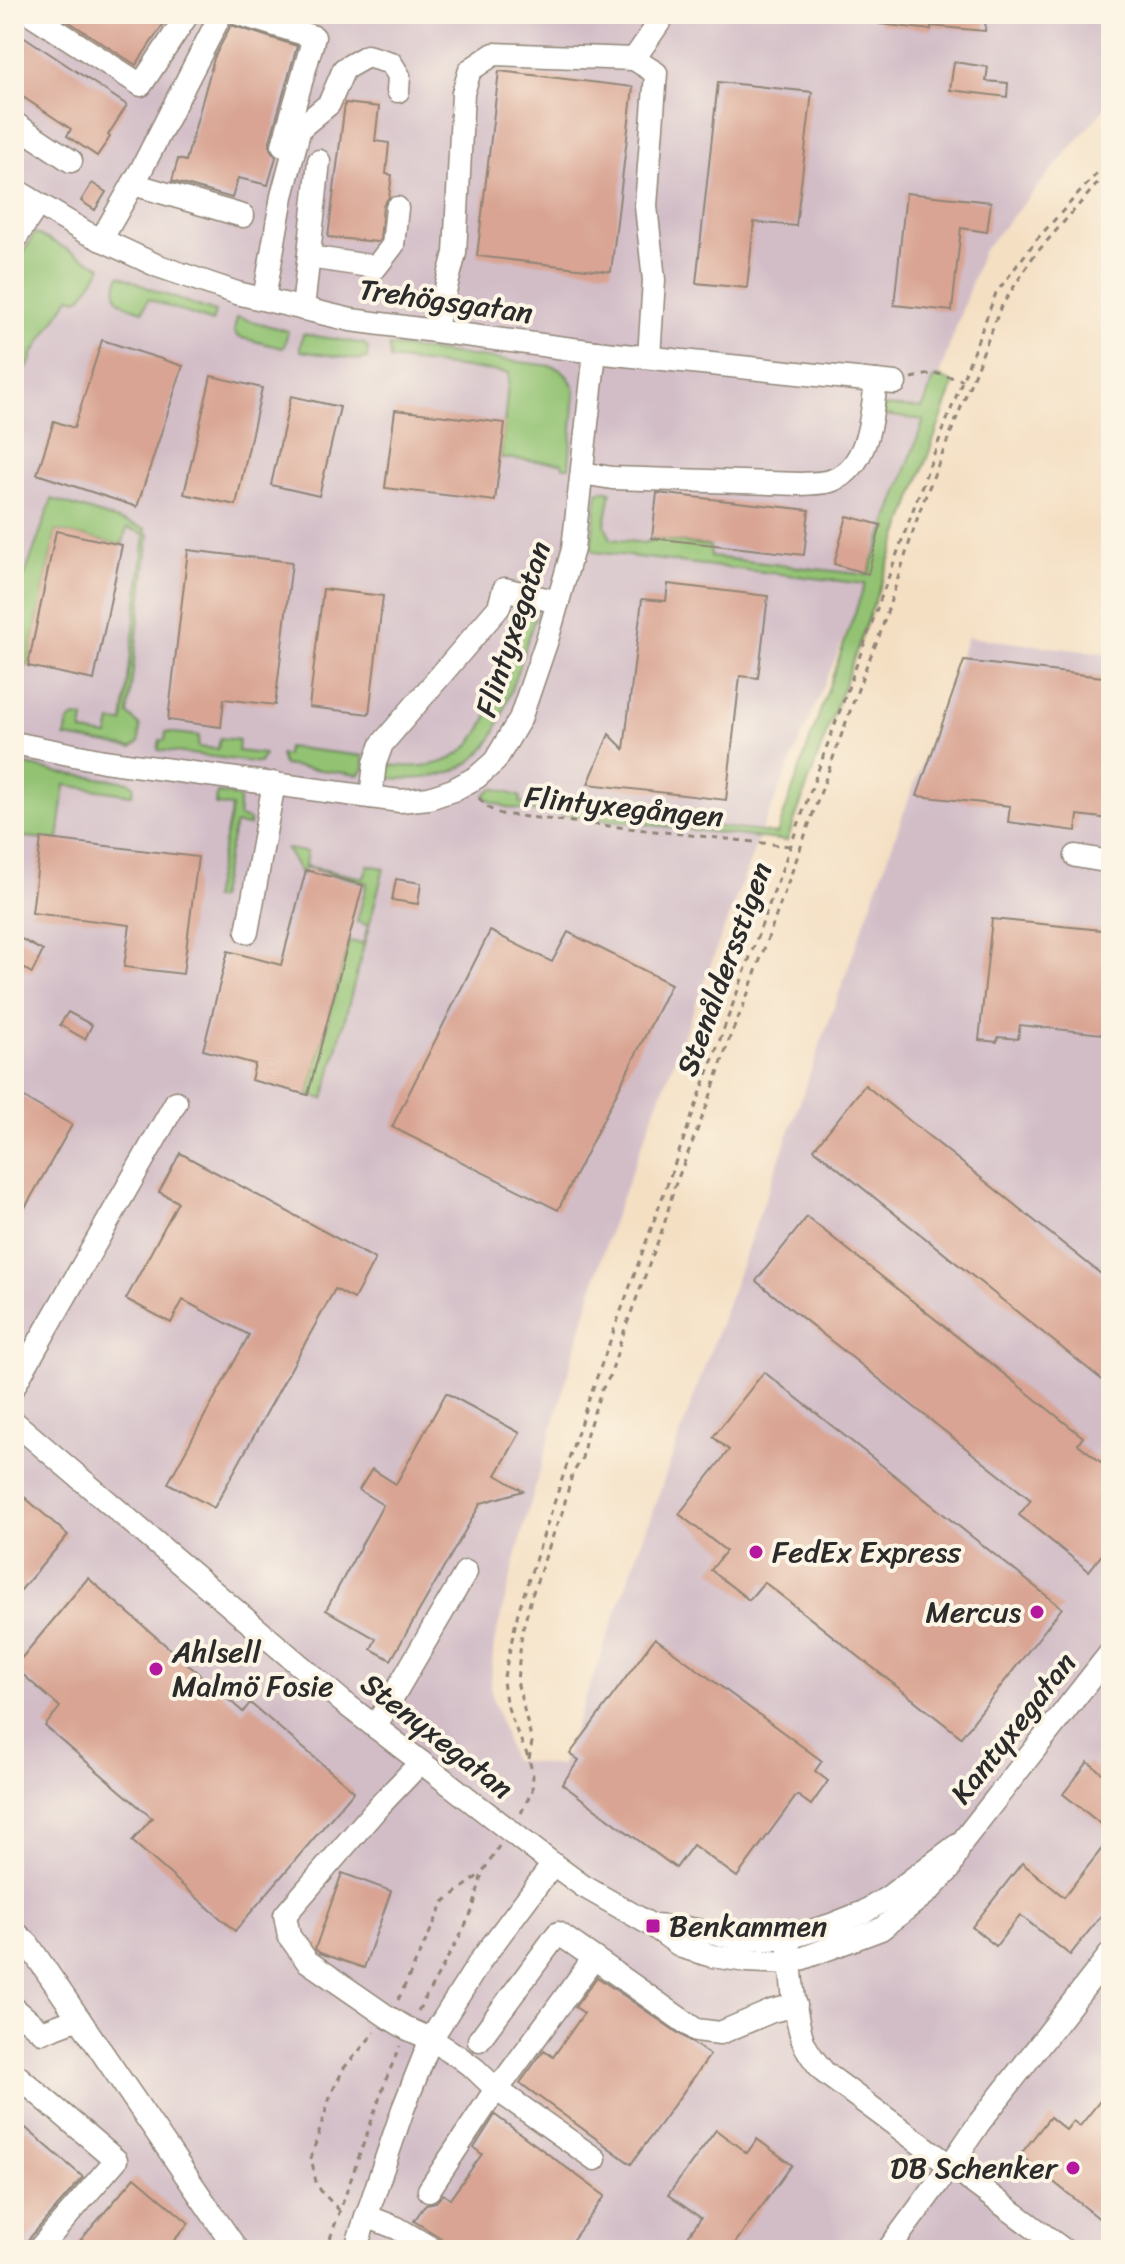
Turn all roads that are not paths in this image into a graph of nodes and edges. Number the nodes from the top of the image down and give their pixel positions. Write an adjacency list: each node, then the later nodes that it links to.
1 (31, 14): 2 (street)
2 (188, 14)
3 (221, 14): 12 (street)
4 (239, 14): 9 (street)
5 (665, 14): 6 (street)
6 (634, 59): 22 (street); 24 (street)
7 (398, 91): 20 (street)
8 (14, 123): 10 (street)
9 (279, 159)
10 (71, 161)
11 (319, 161): 19 (street)
12 (133, 184): 16 (street); 17 (street)
13 (14, 189): 14 (street, Trehögsgatan)
14 (38, 204): 17 (street, Trehögsgatan); 18 (street)
15 (397, 208): 19 (street)
16 (243, 216)
17 (101, 240): 20 (street, Trehögsgatan)
18 (14, 241)
19 (309, 257): 21 (street)
20 (264, 299): 21 (street, Trehögsgatan)
21 (303, 309): 22 (street, Trehögsgatan)
22 (435, 330): 23 (street, Trehögsgatan)
23 (595, 352): 24 (street, Trehögsgatan); 25 (street, Flintyxegatan)
24 (649, 357): 25 (street, Trehögsgatan)
25 (582, 473): 26 (street, Flintyxegatan)
26 (558, 602): 29 (street, Flintyxegatan); 29 (street)
27 (14, 743): 28 (street, Flintyxegatan)
28 (274, 783): 29 (street, Flintyxegatan); 32 (street)
29 (371, 797)
30 (1076, 856): 31 (street)
31 (1111, 862)
32 (247, 932)
33 (176, 1102): 34 (street)
34 (14, 1386)
35 (14, 1422): 38 (street, Stenyxegatan)
36 (466, 1572): 38 (street)
37 (1111, 1652): 40 (street, Kantyxegatan)
38 (375, 1727): 39 (street, Stenyxegatan)
39 (421, 1762): 41 (street, Stenyxegatan); 51 (street)
40 (962, 1842): 44 (street, Kantyxegatan); 47 (street, Kantyxegatan)
41 (553, 1864): 42 (street, Stenyxegatan); 51 (street)
42 (653, 1926): 44 (street, Stenyxegatan); 47 (street, Stenyxegatan)
43 (14, 1931): 50 (street)
44 (788, 1938): 47 (street)
45 (1111, 1953): 56 (street)
46 (594, 1958): 48 (street); 52 (street); 54 (street)
47 (790, 1963): 48 (street)
48 (796, 2005): 56 (street)
49 (14, 2008): 50 (street)
50 (79, 2018): 60 (street)
51 (431, 2039): 54 (street); 58 (street)
52 (479, 2040)
53 (14, 2073): 59 (street)
54 (496, 2089): 55 (street); 57 (street)
55 (595, 2159)
56 (950, 2166): 63 (street); 64 (street)
57 (429, 2190)
58 (366, 2216): 61 (street); 62 (street)
59 (38, 2250)
60 (237, 2250)
61 (355, 2250)
62 (434, 2250)
63 (888, 2250)
64 (1064, 2250)

